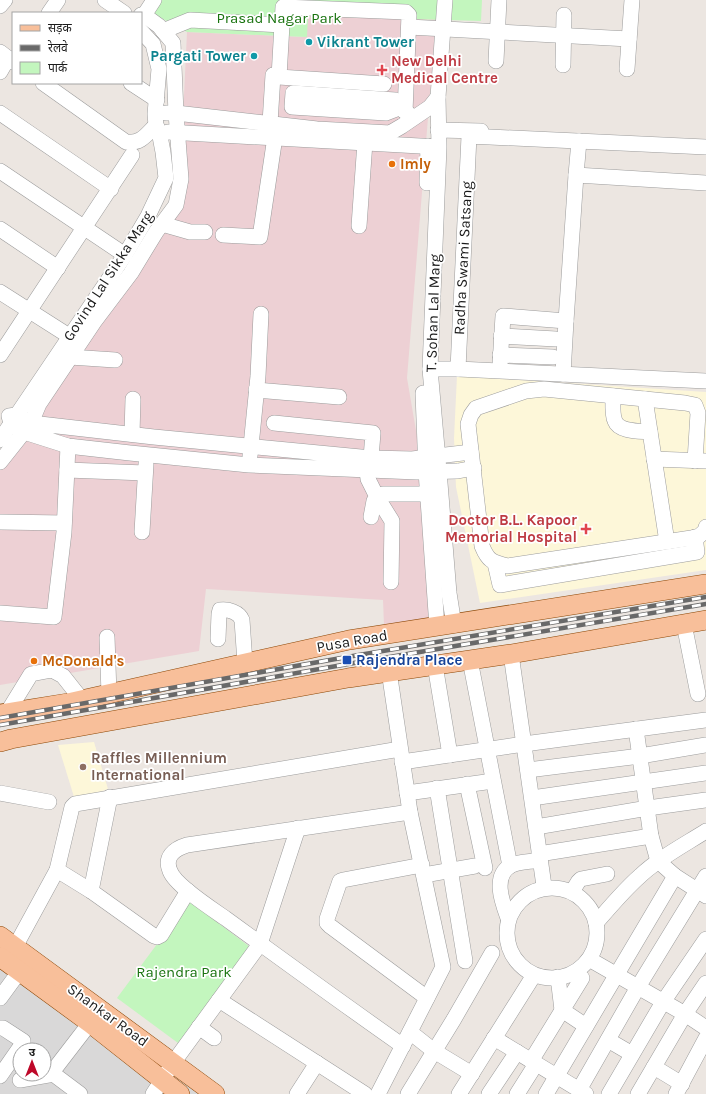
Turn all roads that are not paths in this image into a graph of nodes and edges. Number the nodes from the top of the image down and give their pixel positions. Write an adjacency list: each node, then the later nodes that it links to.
1 (4, 0): 8 (street)
2 (58, 0): 9 (street)
3 (105, 0): 10 (street)
4 (154, 0): 12 (street)
5 (445, 0): 15 (street, T. Sohan Lal Marg)
6 (499, 0): 18 (street)
7 (632, 0): 20 (street)
8 (0, 6)
9 (50, 12)
10 (123, 12)
11 (564, 15): 19 (street)
12 (142, 17): 16 (street)
13 (282, 25): 14 (street); 16 (street); 26 (street)
14 (409, 27): 15 (street); 31 (street)
15 (444, 28): 18 (street); 30 (street, T. Sohan Lal Marg)
16 (163, 31): 33 (street)
17 (142, 32): 34 (street, Govind Lal Sikka Marg)
18 (498, 32): 19 (street); 22 (street)
19 (564, 35): 20 (street); 23 (street)
20 (630, 39): 24 (street)
21 (7, 57): 25 (street)
22 (496, 61)
23 (563, 66)
24 (627, 69)
25 (0, 72)
26 (279, 76): 29 (street); 35 (street)
27 (44, 84): 34 (street)
28 (132, 84): 34 (street)
29 (384, 84)
30 (438, 97): 31 (street); 36 (street, T. Sohan Lal Marg)
31 (406, 112): 31 (street); 35 (street)
32 (0, 113): 48 (street)
33 (176, 113): 34 (street); 35 (street); 37 (street)
34 (157, 117): 37 (street); 55 (street, Govind Lal Sikka Marg)
35 (270, 124)
36 (438, 130): 39 (street); 42 (street, T. Sohan Lal Marg)
37 (178, 132): 38 (street); 49 (street)
38 (275, 138): 41 (street); 54 (street)
39 (537, 139): 40 (street, Radha Swami Satsang); 72 (street, Radha Swami Satsang)
40 (579, 141): 43 (street, Radha Swami Satsang); 46 (street)
41 (365, 142): 42 (street); 50 (street)
42 (433, 146): 71 (street, T. Sohan Lal Marg); 94 (street, T. Sohan Lal Marg)
43 (706, 147)
44 (132, 156): 48 (street)
45 (0, 171): 51 (street)
46 (576, 175): 47 (street); 61 (street)
47 (706, 183)
48 (111, 189): 51 (street)
49 (162, 224): 53 (street); 67 (street)
50 (359, 226)
51 (85, 228): 55 (street); 56 (street)
52 (0, 229): 56 (street)
53 (205, 232)
54 (223, 235)
55 (124, 255): 62 (street, Govind Lal Sikka Marg)
56 (58, 268): 58 (street)
57 (0, 292): 58 (street)
58 (29, 311): 62 (street); 66 (street)
59 (261, 314): 75 (street)
60 (537, 319): 61 (street); 63 (street); 64 (street)
61 (566, 321): 73 (street)
62 (70, 336): 80 (street, Govind Lal Sikka Marg)
63 (501, 336): 64 (street); 70 (street)
64 (536, 337): 65 (street); 70 (street)
65 (556, 339)
66 (1, 349)
67 (70, 357): 69 (street); 82 (street)
68 (554, 357): 70 (street)
69 (115, 360)
70 (534, 362)
71 (430, 369): 72 (street); 94 (street, T. Sohan Lal Marg)
72 (458, 369): 73 (street)
73 (564, 374): 74 (street)
74 (706, 381)
75 (256, 390): 77 (street); 87 (street)
76 (613, 396): 79 (street); 83 (street); 88 (street)
77 (339, 397)
78 (133, 399): 84 (street)
79 (645, 399): 83 (street); 91 (street)
80 (9, 416): 82 (street); 85 (street, Govind Lal Sikka Marg)
81 (274, 423): 93 (street)
82 (27, 428): 84 (street); 86 (street); 92 (street)
83 (650, 432): 90 (street)
84 (132, 434): 87 (street)
85 (0, 440)
86 (68, 446): 89 (street); 97 (street)
87 (251, 447): 93 (street); 95 (street)
88 (471, 452): 94 (street); 96 (street)
89 (146, 455): 95 (street); 98 (street)
90 (654, 459): 91 (street); 107 (street)
91 (700, 461)
92 (0, 462)
93 (369, 464): 94 (street); 95 (street); 100 (street)
94 (432, 464): 96 (street); 99 (street, T. Sohan Lal Marg); 114 (street, T. Sohan Lal Marg)
95 (249, 465)
96 (474, 468): 108 (street)
97 (67, 470): 98 (street); 103 (street)
98 (145, 473): 105 (street)
99 (428, 494): 100 (street); 114 (street, T. Sohan Lal Marg)
100 (377, 497): 101 (street); 109 (street)
101 (371, 517)
102 (0, 522): 103 (street)
103 (64, 523): 111 (street)
104 (706, 527): 106 (street)
105 (142, 532)
106 (694, 537): 107 (street); 108 (street)
107 (667, 542): 108 (street)
108 (495, 563)
109 (391, 582)
110 (706, 584): 114 (main road, Pusa Road)
111 (0, 614)
112 (706, 620): 113 (main road)
113 (684, 624): 117 (main road); 123 (street)
114 (445, 626): 119 (main road, Pusa Road)
115 (107, 637): 122 (street)
116 (218, 639): 119 (street)
117 (511, 654): 118 (main road); 129 (street)
118 (470, 660): 120 (main road); 131 (street)
119 (245, 663): 122 (main road, Pusa Road)
120 (435, 665): 121 (main road); 132 (street)
121 (389, 671): 128 (main road); 133 (street)
122 (109, 694): 124 (main road, Pusa Road)
123 (698, 694)
124 (82, 700): 125 (main road, Pusa Road); 125 (street)
125 (4, 713)
126 (706, 720): 127 (street)
127 (636, 729): 129 (street); 134 (street)
128 (0, 742)
129 (524, 744): 131 (street); 135 (street)
130 (706, 745): 134 (street)
131 (487, 749): 132 (street); 137 (street)
132 (450, 755): 133 (street)
133 (401, 756): 142 (street); 143 (street)
134 (640, 756): 135 (street); 138 (street)
135 (528, 770): 144 (street)
136 (706, 773): 138 (street)
137 (493, 780): 139 (street); 155 (street)
138 (644, 782): 144 (street); 147 (street)
139 (467, 784): 140 (street); 158 (street)
140 (437, 788): 142 (street); 158 (street)
141 (0, 793): 146 (street)
142 (407, 793): 148 (street)
143 (110, 797): 156 (street); 163 (street)
144 (532, 798): 149 (street)
145 (706, 800): 147 (street)
146 (49, 802)
147 (648, 808): 149 (street); 152 (street)
148 (410, 812): 150 (street); 157 (street)
149 (536, 827): 153 (street)
150 (298, 828): 164 (street); 170 (street)
151 (706, 832): 154 (street)
152 (651, 836): 153 (street); 154 (street)
153 (540, 857): 155 (street); 162 (street)
154 (658, 861): 160 (street); 168 (street)
155 (510, 866): 167 (street)
156 (56, 870): 163 (street); 171 (street)
157 (423, 870): 158 (street); 176 (street); 185 (street)
158 (450, 870): 175 (street)
159 (607, 874): 165 (street)
160 (675, 876): 166 (street); 179 (street)
161 (706, 876): 166 (street)
162 (544, 886): 165 (street); 167 (street)
163 (92, 891): 164 (street)
164 (188, 891): 170 (street)
165 (572, 892): 168 (street)
166 (701, 893): 183 (street)
167 (508, 918): 172 (street)
168 (596, 923): 174 (street)
169 (706, 939): 187 (street)
170 (260, 944): 186 (street); 198 (street)
171 (5, 948): 177 (main road, Shankar Road); 204 (main road, Shankar Road)
172 (508, 948): 173 (street); 178 (street)
173 (492, 953): 175 (street); 200 (street)
174 (589, 959): 179 (street); 180 (street)
175 (465, 960): 176 (street)
176 (443, 967): 185 (street)
177 (19, 972): 184 (street); 190 (main road, Shankar Road)
178 (534, 975): 180 (street); 196 (street)
179 (617, 975): 183 (street); 191 (street)
180 (558, 977): 188 (street)
181 (582, 978): 188 (street)
182 (706, 983): 189 (street)
183 (638, 987): 187 (street); 199 (street)
184 (0, 998)
185 (428, 998): 198 (street)
186 (219, 1000): 192 (street); 205 (street)
187 (663, 1002): 189 (street); 202 (street)
188 (562, 1010): 191 (street); 203 (street)
189 (686, 1014): 194 (street); 206 (street)
190 (90, 1023): 207 (street); 211 (main road, Shankar Road)
191 (586, 1026): 209 (street)
192 (199, 1027): 195 (street); 204 (street)
193 (0, 1028): 208 (street)
194 (706, 1028)
195 (214, 1038)
196 (494, 1038): 201 (street); 210 (street)
197 (706, 1038): 213 (street)
198 (406, 1039): 200 (street); 219 (street)
199 (608, 1040): 202 (street); 214 (street)
200 (434, 1051): 210 (street); 220 (street)
201 (517, 1052): 203 (street); 221 (street)
202 (632, 1054): 224 (street)
203 (533, 1062): 209 (street); 222 (street)
204 (173, 1063): 211 (street); 217 (main road, Shankar Road)
205 (317, 1063): 212 (street); 218 (street)
206 (654, 1067): 213 (street); 225 (street)
207 (54, 1074): 215 (street)
208 (0, 1076)
209 (556, 1076): 214 (street); 223 (street)
210 (466, 1083): 221 (street)
211 (158, 1087): 216 (main road, Shankar Road)
212 (298, 1087)
213 (679, 1089)
214 (581, 1092)
215 (80, 1094)
216 (180, 1094)
217 (215, 1094)
218 (365, 1094)
219 (378, 1094)
220 (408, 1094)
221 (489, 1094)
222 (517, 1094)
223 (546, 1094)
224 (609, 1094)
225 (638, 1094)

